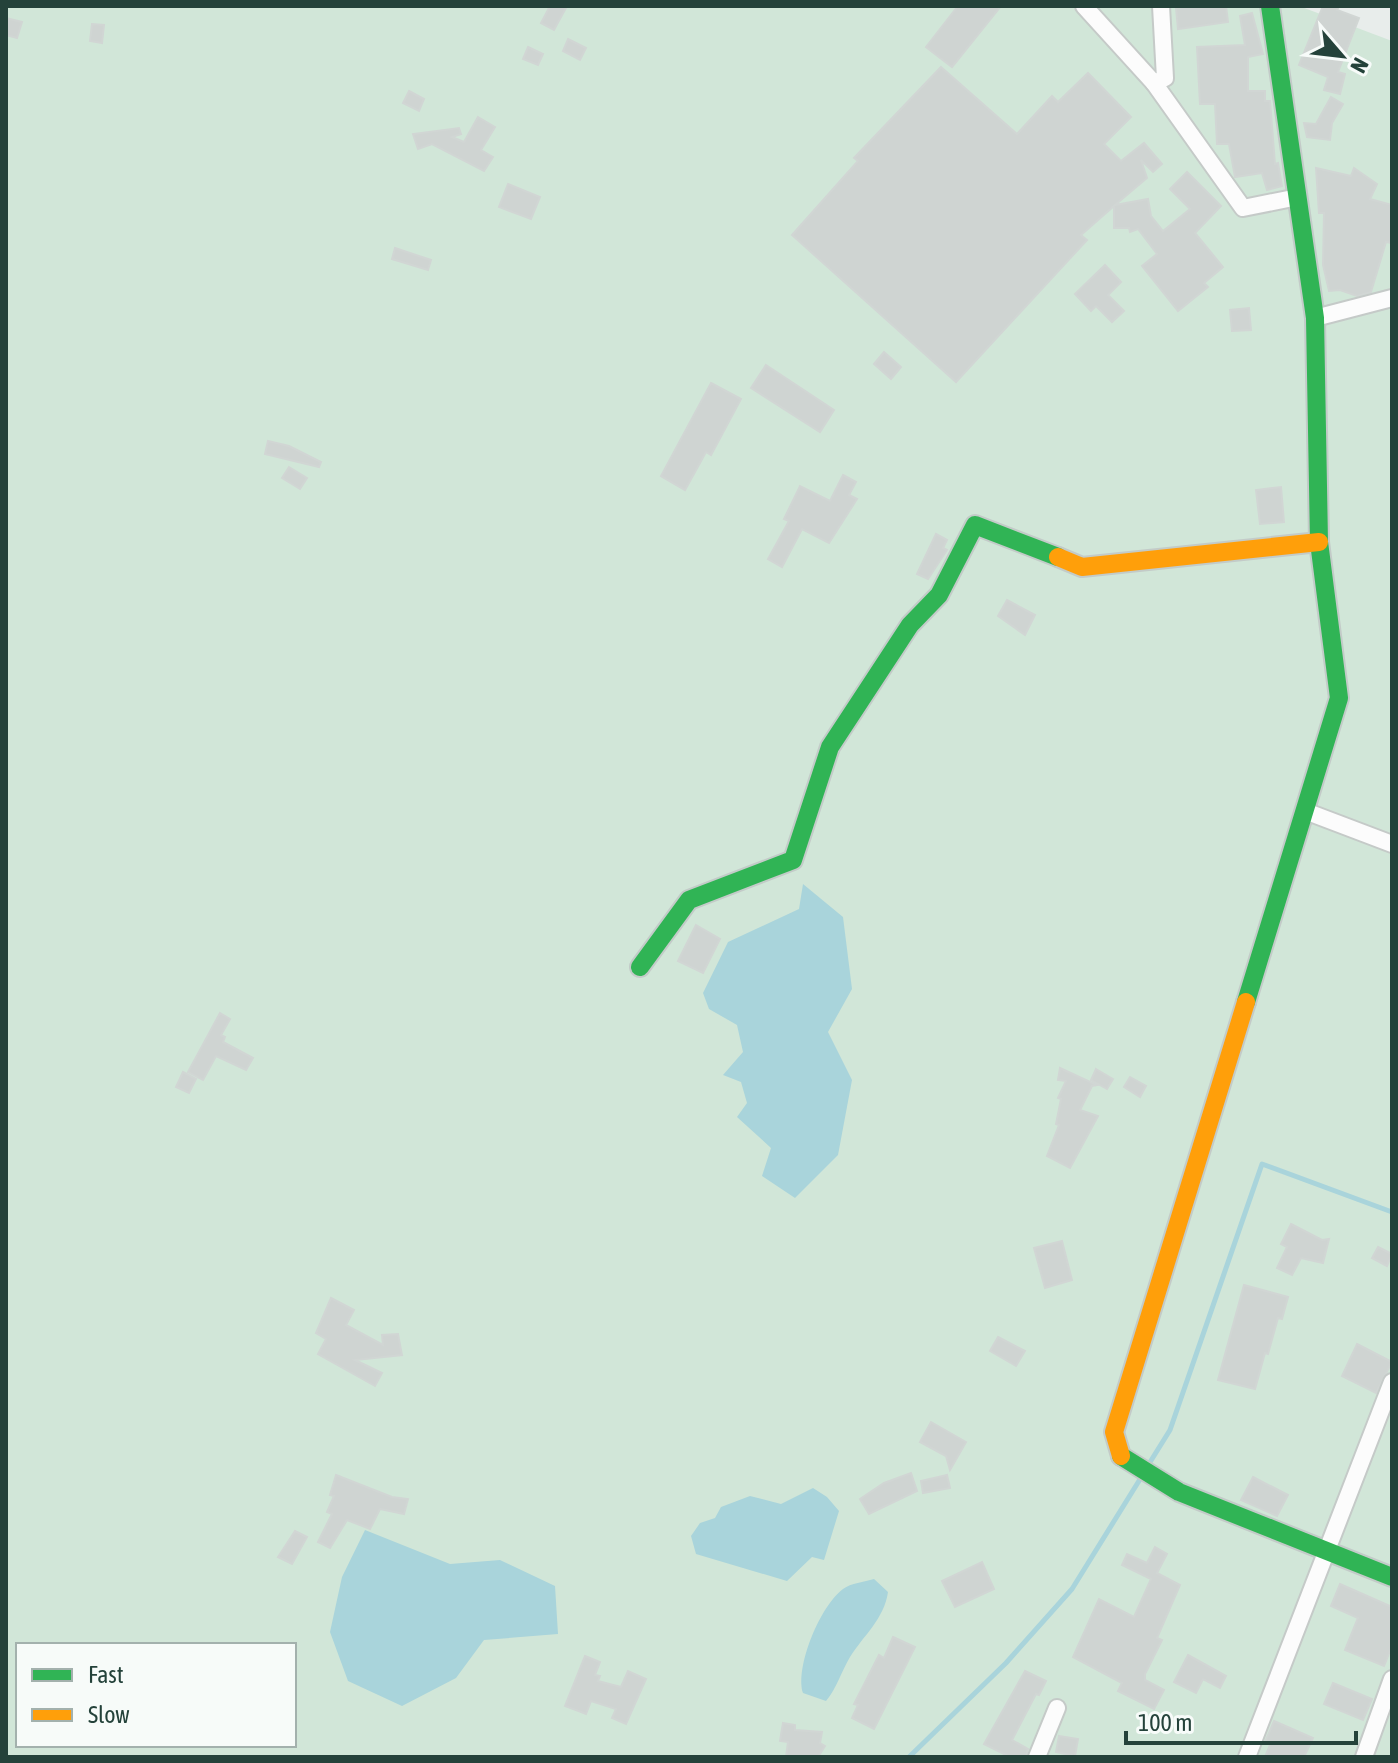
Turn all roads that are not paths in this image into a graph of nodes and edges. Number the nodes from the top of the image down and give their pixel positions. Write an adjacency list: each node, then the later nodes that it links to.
1 (1084, 6): 4 (street)
2 (1161, 6): 4 (street)
3 (1270, 6): 5 (street)
4 (1154, 83): 5 (street)
5 (1298, 197): 7 (street)
6 (1392, 298): 7 (street)
7 (1315, 318): 8 (street)
8 (1319, 542): 9 (street); 11 (street)
9 (1305, 811): 10 (street); 13 (street)
10 (1392, 844)
11 (640, 967)
12 (1392, 1382): 13 (street)
13 (1327, 1552): 14 (street); 18 (street)
14 (1392, 1577)
15 (1392, 1679): 19 (street)
16 (1057, 1708): 17 (street)
17 (1037, 1757)
18 (1247, 1757)
19 (1364, 1757)

